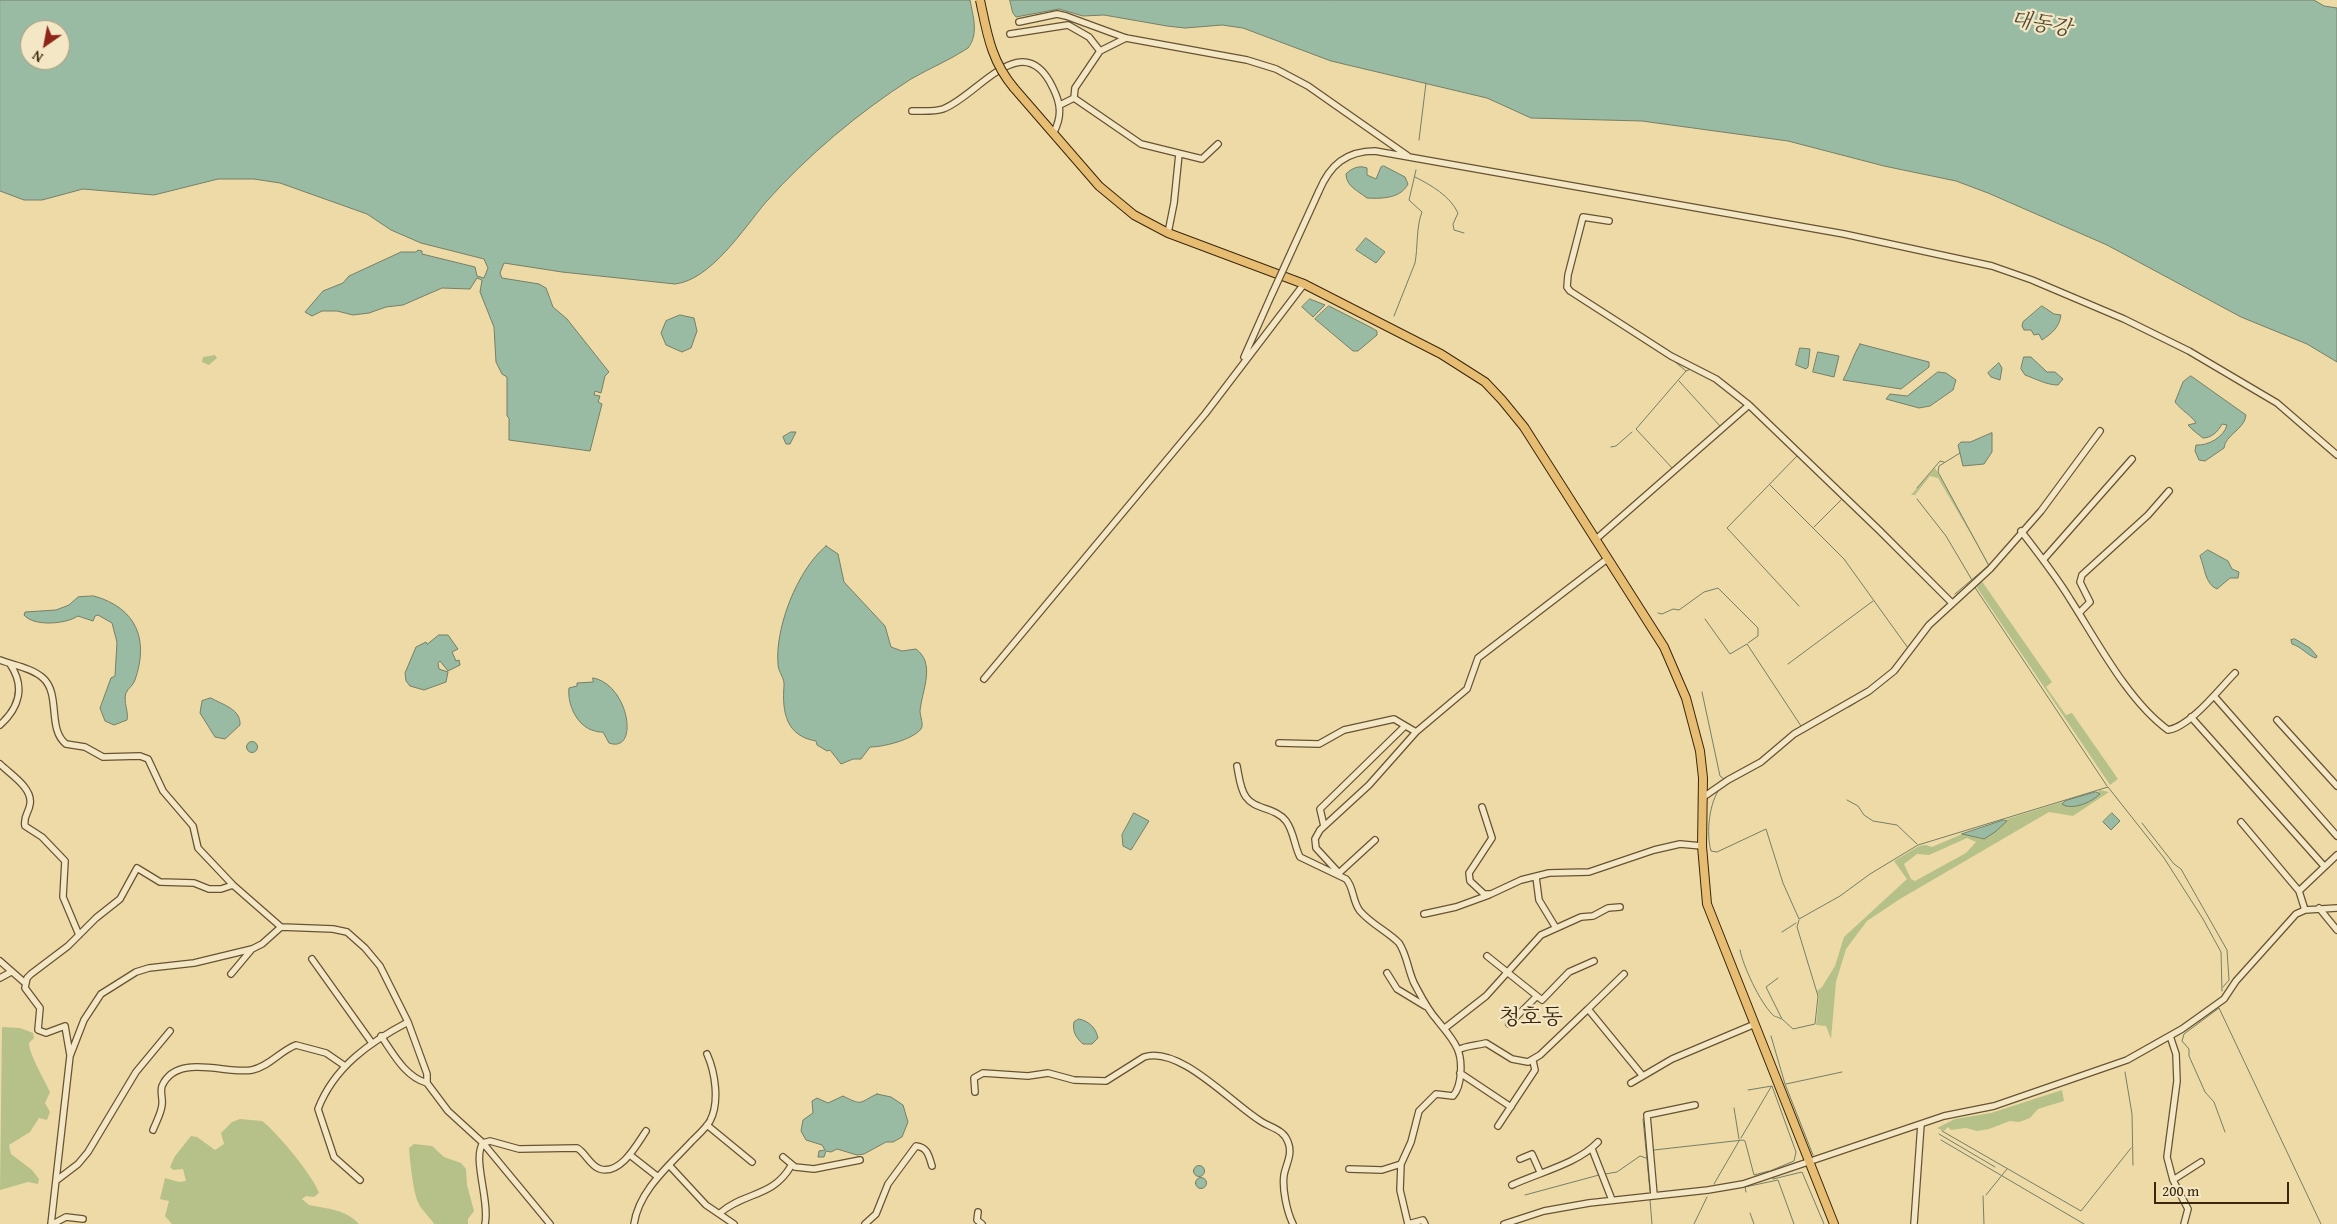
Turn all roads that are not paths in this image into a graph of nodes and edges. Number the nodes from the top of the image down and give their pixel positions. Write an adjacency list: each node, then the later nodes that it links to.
1 (980, 0): 9 (main road, bridge)
2 (1018, 22): 4 (street)
3 (1010, 34): 5 (street)
4 (1126, 38): 5 (street); 12 (street)
5 (1100, 51): 6 (street)
6 (1074, 98): 7 (street); 11 (street)
7 (1060, 105): 8 (street); 9 (street)
8 (912, 111)
9 (1054, 132): 14 (main road)
10 (1218, 144): 11 (street)
11 (1179, 154): 14 (street)
12 (1409, 158): 16 (street, bridge); 19 (street)
13 (1609, 221): 17 (street)
14 (1168, 233): 15 (main road)
15 (1304, 284): 16 (street); 23 (main road)
16 (1240, 366): 31 (street)
17 (1749, 405): 23 (street); 26 (street)
18 (2100, 431): 22 (street)
19 (2337, 455)
20 (2132, 459): 25 (street)
21 (2169, 491): 27 (street)
22 (2021, 531): 25 (street); 26 (street)
23 (1595, 540): 24 (main road)
24 (1607, 559): 37 (street); 42 (main road)
25 (2043, 560): 27 (street)
26 (1952, 603): 42 (street)
27 (2079, 613): 33 (street)
28 (0, 660): 29 (street)
29 (10, 664): 35 (street); 53 (street)
30 (2235, 673): 32 (street)
31 (984, 679)
32 (2214, 696): 33 (street); 46 (street)
33 (2191, 717): 50 (street)
34 (2277, 720): 41 (street)
35 (0, 725)
36 (1405, 726): 37 (street); 38 (street); 45 (street)
37 (1416, 732): 45 (street)
38 (1279, 743)
39 (0, 764): 64 (street)
40 (1237, 766): 51 (street)
41 (2337, 786)
42 (1702, 798): 48 (main road)
43 (1482, 807): 55 (street)
44 (2241, 822): 54 (street)
45 (1324, 826): 51 (street)
46 (2337, 836)
47 (1375, 840): 51 (street)
48 (1702, 846): 52 (street); 82 (main road)
49 (2337, 855): 50 (street)
50 (2324, 866): 54 (street)
51 (1339, 874): 78 (street)
52 (1536, 877): 55 (street); 62 (street)
53 (233, 885): 61 (street); 64 (street)
54 (2299, 891): 59 (street)
55 (1491, 894): 60 (street)
56 (1620, 907): 62 (street)
57 (2319, 908): 58 (street); 59 (street); 63 (street)
58 (2337, 908)
59 (2305, 910): 86 (street)
60 (1424, 914)
61 (281, 927): 65 (street); 80 (street)
62 (1556, 928): 71 (street)
63 (2337, 930)
64 (79, 935): 76 (street)
65 (252, 949): 73 (street); 90 (street)
66 (1487, 956): 71 (street)
67 (312, 959): 87 (street)
68 (1594, 961): 77 (street)
69 (0, 962): 70 (street)
70 (11, 972): 75 (street); 76 (street)
71 (1508, 972): 77 (street); 83 (street)
72 (1387, 973): 78 (street)
73 (231, 974)
74 (1624, 974): 79 (street)
75 (0, 978)
76 (25, 983): 90 (street)
77 (1536, 997): 81 (street)
78 (1427, 1007): 83 (street)
79 (1588, 1010): 91 (street); 94 (street)
80 (408, 1022): 85 (street); 95 (street)
81 (1509, 1024)
82 (1755, 1024): 94 (street); 114 (main road)
83 (1445, 1028): 88 (street)
84 (170, 1032): 122 (street)
85 (381, 1036): 87 (street); 95 (street)
86 (2170, 1036): 100 (street); 124 (street)
87 (372, 1043): 92 (street)
88 (1458, 1050): 91 (street); 93 (street)
89 (707, 1054): 101 (street)
90 (70, 1056): 122 (street)
91 (1533, 1061): 99 (street)
92 (346, 1066): 103 (street); 123 (street)
93 (1460, 1073): 99 (street); 115 (street)
94 (1642, 1075): 96 (street)
95 (426, 1083): 106 (street)
96 (1631, 1083)
97 (975, 1092): 138 (street)
98 (1695, 1105): 126 (street)
99 (1511, 1107): 102 (street)
100 (1921, 1124): 114 (street); 143 (street)
101 (707, 1125): 112 (street); 116 (street)
102 (1498, 1126)
103 (153, 1130)
104 (646, 1130): 108 (street)
105 (1598, 1142): 107 (street)
106 (483, 1143): 108 (street); 132 (street); 133 (street)
107 (1592, 1149): 120 (street); 127 (street)
108 (630, 1155): 121 (street)
109 (783, 1157): 117 (street)
110 (1520, 1159): 120 (street)
111 (860, 1160): 117 (street)
112 (752, 1162)
113 (2201, 1162): 124 (street)
114 (1809, 1163): 126 (street); 142 (main road)
115 (1401, 1164): 119 (street); 139 (street)
116 (670, 1165): 121 (street); 129 (street)
117 (791, 1166): 129 (street)
118 (932, 1166): 136 (street)
119 (1350, 1169)
120 (1540, 1172): 125 (street)
121 (658, 1177): 134 (street)
122 (58, 1180): 131 (street)
123 (360, 1180)
124 (2173, 1180): 144 (street)
125 (1512, 1184)
126 (1654, 1195): 127 (street)
127 (1612, 1200): 141 (street)
128 (978, 1212): 137 (street)
129 (720, 1213): 135 (street)
130 (83, 1219): 131 (street)
131 (52, 1224)
132 (485, 1224)
133 (550, 1224)
134 (634, 1224)
135 (734, 1224)
136 (866, 1224)
137 (982, 1224)
138 (1293, 1224)
139 (1408, 1224): 140 (street)
140 (1424, 1224)
141 (1504, 1224)
142 (1834, 1224)
143 (1914, 1224)
144 (2184, 1224)

